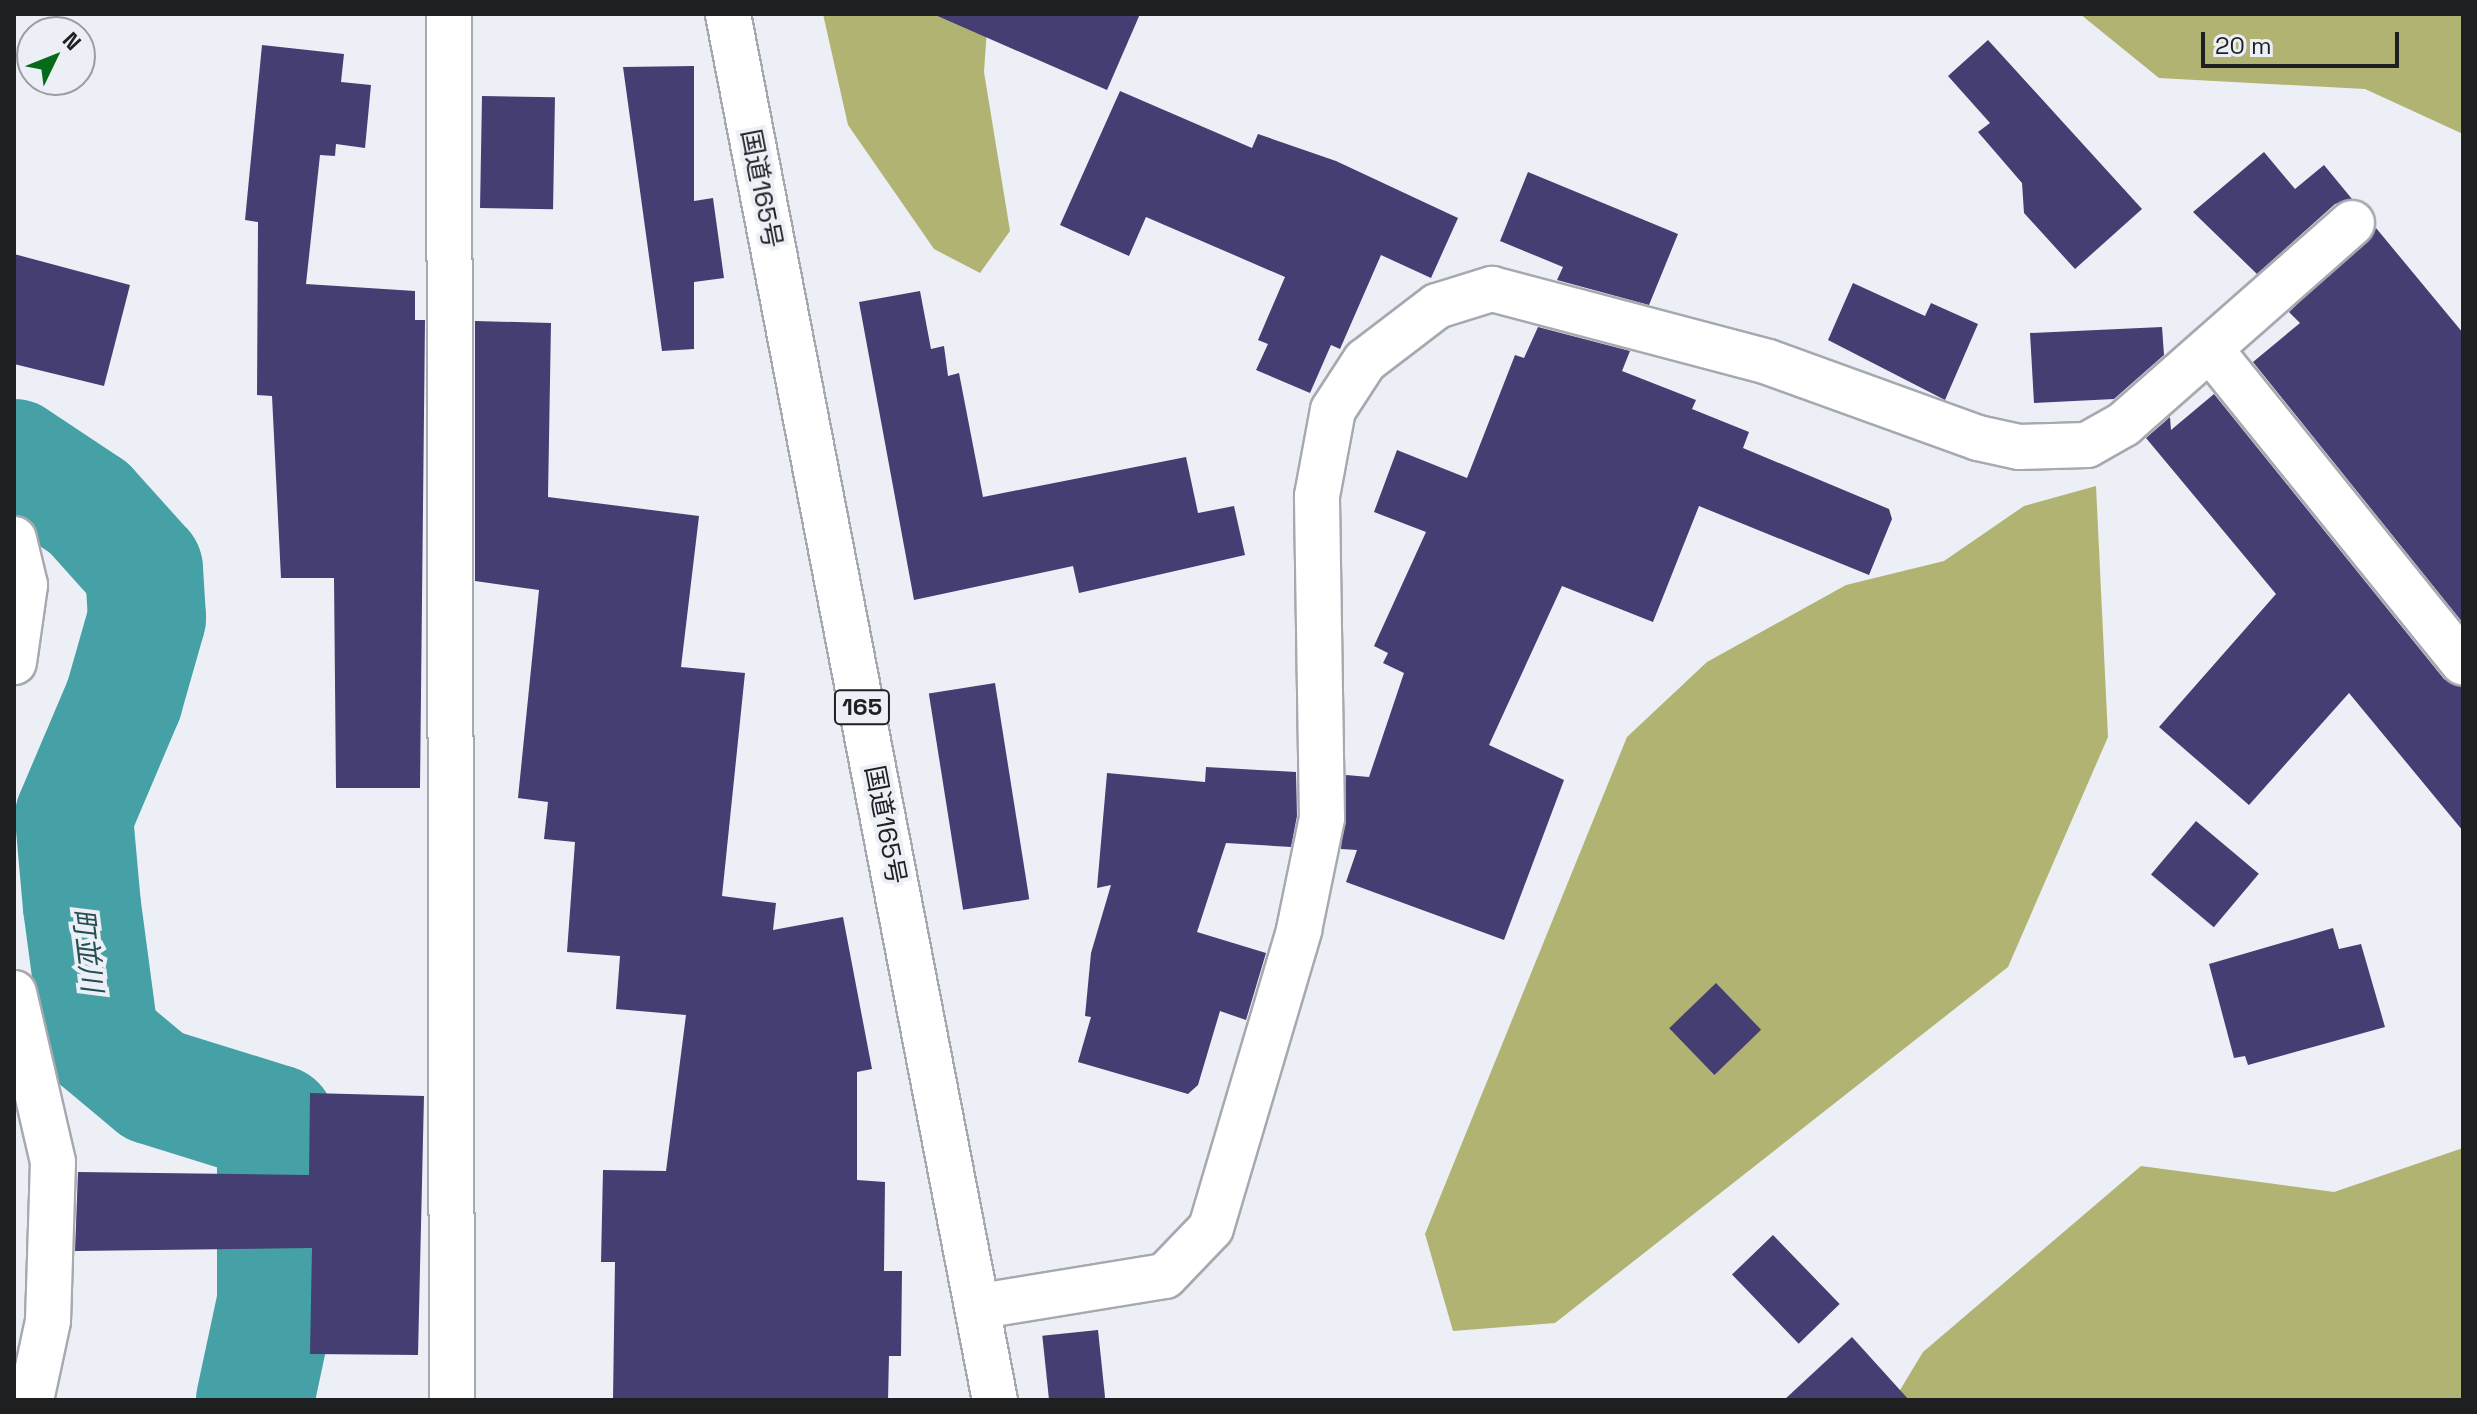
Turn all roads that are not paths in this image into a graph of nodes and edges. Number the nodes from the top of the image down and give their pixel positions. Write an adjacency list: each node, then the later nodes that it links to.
1 (449, 14): 11 (main road)
2 (728, 14): 9 (main road, 国道165号 / 165)
3 (2352, 223): 4 (main road)
4 (2210, 349): 6 (main road); 9 (main road)
5 (14, 539): 7 (main road)
6 (2462, 661)
7 (14, 662)
8 (14, 993): 10 (main road)
9 (981, 1306): 12 (main road, 国道165号 / 165)
10 (31, 1400)
11 (452, 1400)
12 (995, 1400)

